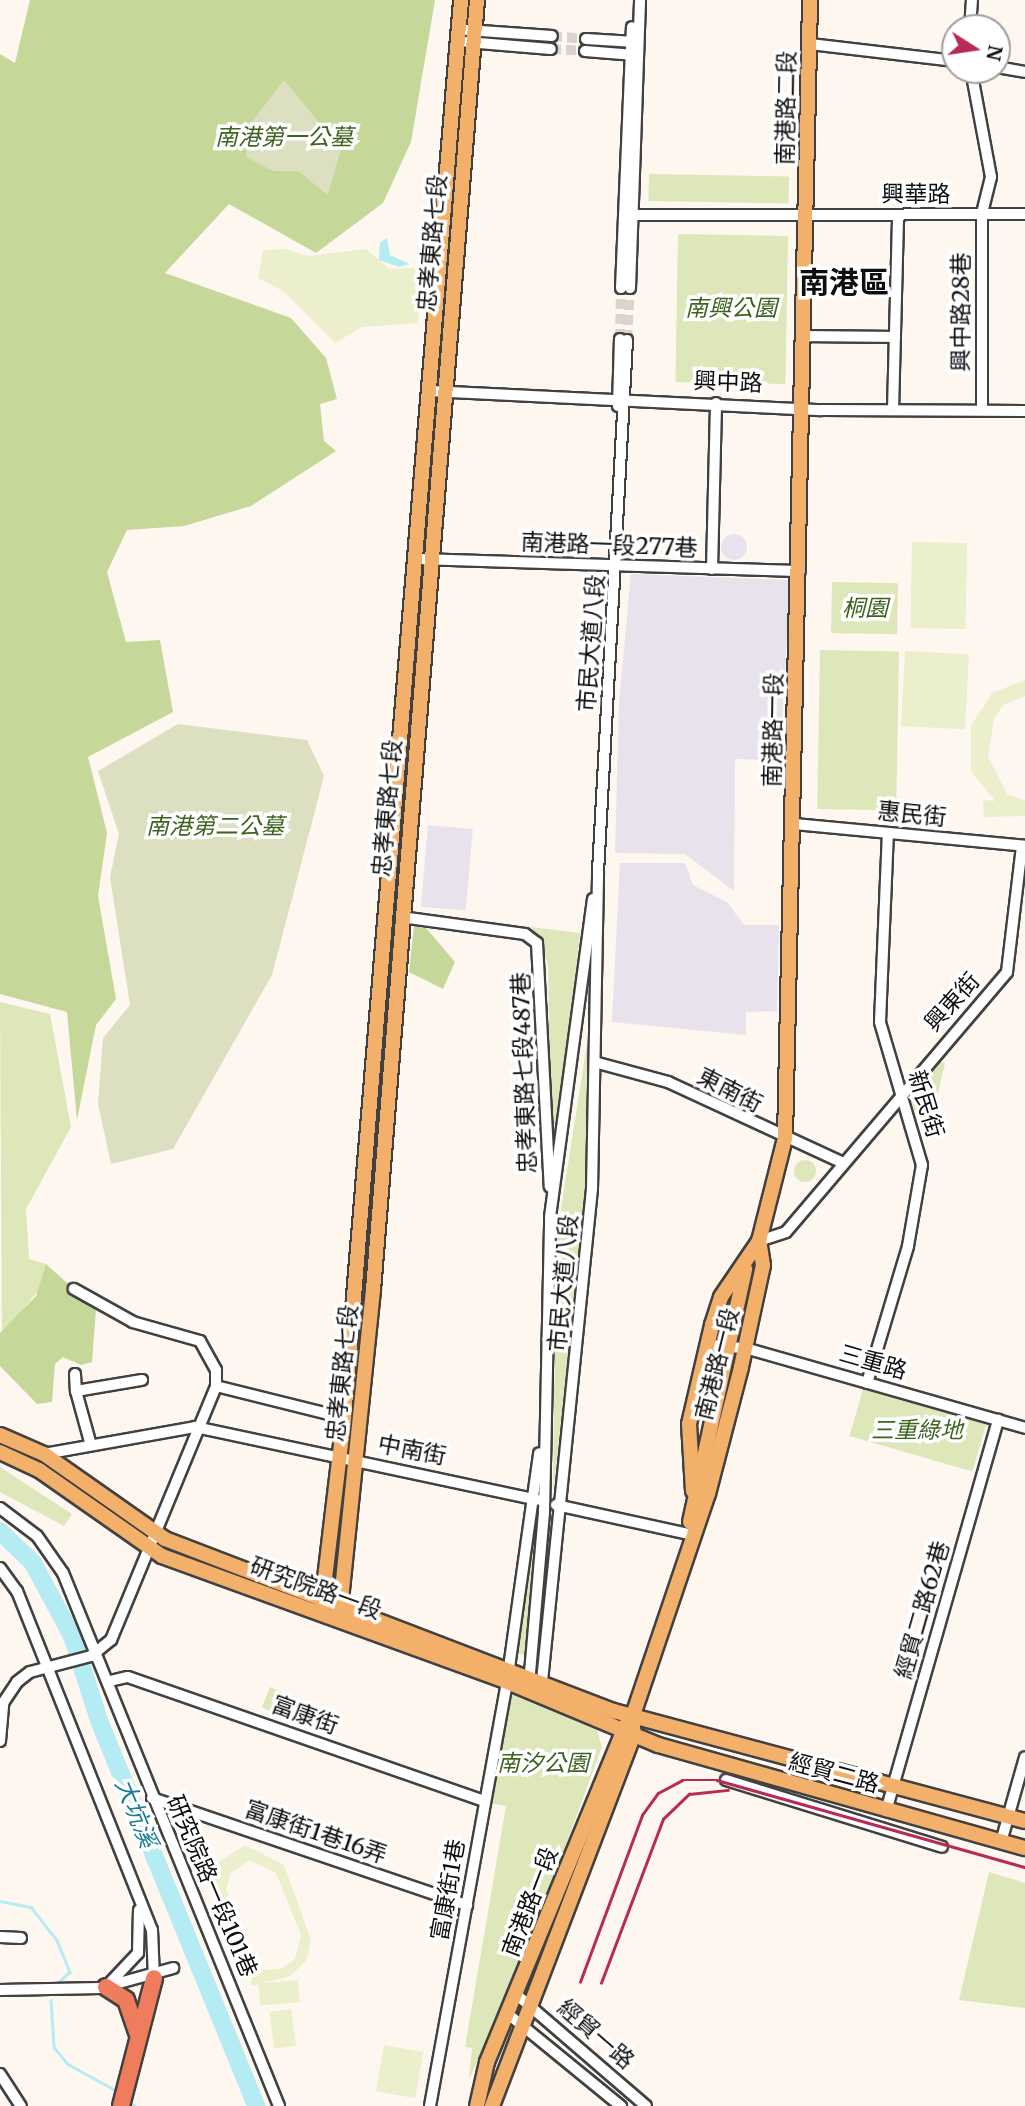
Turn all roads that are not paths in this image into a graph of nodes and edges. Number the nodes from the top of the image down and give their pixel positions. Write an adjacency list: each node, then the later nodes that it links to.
1 (461, 0): 6 (main road, 忠孝東路七段)
2 (477, 0): 6 (main road, 忠孝東路七段)
3 (633, 0): 9 (street)
4 (640, 0): 9 (street)
5 (810, 0): 10 (main road, 南港路二段)
6 (466, 36): 7 (street); 11 (street); 25 (main road, 忠孝東路七段)
7 (552, 36)
8 (586, 39): 9 (street)
9 (635, 42): 13 (street)
10 (810, 44): 14 (street); 20 (main road, 南港路二段)
11 (551, 49)
12 (585, 51): 13 (street)
13 (634, 54): 18 (street)
14 (941, 59)
15 (974, 84): 16 (street, 興中路28巷)
16 (982, 214): 17 (street, 興華路); 19 (street, 興華路); 30 (street, 興中路28巷)
17 (1025, 214)
18 (629, 215): 20 (street, 興華路); 21 (street)
19 (898, 215): 20 (street, 興華路); 23 (street)
20 (807, 216): 22 (main road, 南港路一段)
21 (625, 288)
22 (804, 336): 23 (street); 28 (main road, 南港路一段)
23 (895, 337): 29 (street)
24 (623, 339): 26 (street, 市民大道八段)
25 (436, 391): 26 (street, 興中路); 32 (main road, 忠孝東路七段)
26 (621, 399): 27 (street, 興中路); 33 (street, 市民大道八段)
27 (716, 403): 28 (street, 興中路); 34 (street)
28 (803, 407): 29 (street, 興中路); 35 (main road, 南港路一段)
29 (893, 410): 30 (street, 興中路)
30 (982, 410): 31 (street, 興中路)
31 (1025, 411)
32 (423, 559): 33 (street, 南港路一段277巷); 40 (main road, 忠孝東路七段); 60 (main road, 忠孝東路七段)
33 (617, 566): 34 (street, 南港路一段277巷); 39 (street, 市民大道八段)
34 (712, 569): 35 (street, 南港路一段277巷)
35 (800, 571): 36 (main road, 南港路一段)
36 (794, 824): 37 (street, 惠民街); 45 (main road, 南港路一段)
37 (888, 832): 38 (street, 惠民街); 44 (street, 新民街)
38 (1023, 846): 44 (street, 興東街)
39 (598, 872): 41 (street, 市民大道八段); 42 (street, 市民大道八段)
40 (401, 917): 47 (street, 忠孝東路七段487巷); 69 (main road, 忠孝東路七段)
41 (580, 1012): 42 (street); 47 (street, 市民大道八段)
42 (599, 1014): 43 (street, 市民大道八段)
43 (597, 1063): 45 (street, 東南街); 73 (street, 市民大道八段)
44 (900, 1091): 46 (street, 興東街); 56 (street, 新民街)
45 (785, 1138): 46 (street, 東南街); 48 (main road, 南港路一段)
46 (841, 1162): 48 (street, 興東街)
47 (550, 1217): 59 (street, 市民大道八段)
48 (759, 1241): 49 (main road, 南港路一段); 53 (main road, 南港路一段)
49 (746, 1261): 51 (main road); 52 (main road, 南港路一段)
50 (74, 1289): 57 (street)
51 (708, 1345): 52 (street, 三重路); 70 (main road)
52 (728, 1346): 53 (street, 三重路); 70 (main road, 南港路一段)
53 (745, 1348): 56 (street, 三重路); 76 (main road, 南港路一段)
54 (75, 1374): 58 (street)
55 (142, 1380): 58 (street)
56 (867, 1383): 61 (street, 三重路)
57 (216, 1386): 60 (street); 62 (street)
58 (76, 1391): 65 (street)
59 (546, 1411): 71 (street, 富康街1巷); 72 (street, 市民大道八段)
60 (344, 1418): 68 (main road, 忠孝東路七段)
61 (998, 1420): 63 (street, 三重路); 95 (street, 經貿二路62巷)
62 (195, 1427): 65 (street, 中南街); 68 (street, 中南街); 75 (street)
63 (1025, 1428)
64 (0, 1435): 67 (main road, 研究院路一段)
65 (90, 1442): 67 (street, 中南街)
66 (0, 1452): 77 (main road, 研究院路一段)
67 (44, 1454): 75 (main road, 研究院路一段)
68 (340, 1460): 69 (street, 中南街); 79 (main road, 忠孝東路七段)
69 (356, 1462): 71 (street, 中南街); 80 (main road, 忠孝東路七段)
70 (693, 1491): 76 (main road, 南港路一段)
71 (532, 1498): 72 (street, 中南街); 83 (street, 富康街1巷)
72 (544, 1502): 73 (street, 中南街); 86 (street, 市民大道八段)
73 (561, 1506): 76 (street, 中南街); 86 (street, 市民大道八段)
74 (0, 1508): 81 (street, 研究院路一段101巷)
75 (155, 1534): 77 (street); 79 (main road, 研究院路一段)
76 (689, 1534): 88 (main road, 南港路一段)
77 (150, 1549): 79 (main road, 研究院路一段); 81 (street)
78 (0, 1568): 82 (street)
79 (322, 1606): 80 (main road, 研究院路一段)
80 (340, 1612): 83 (main road, 研究院路一段)
81 (95, 1654): 82 (street); 84 (street, 研究院路一段101巷)
82 (45, 1670): 87 (street); 104 (street)
83 (506, 1675): 86 (main road, 研究院路一段); 97 (street, 富康街1巷)
84 (110, 1681): 96 (street, 研究院路一段101巷); 97 (street, 富康街)
85 (0, 1683): 87 (street)
86 (535, 1686): 88 (main road, 研究院路一段); 90 (main road, 研究院路一段)
87 (11, 1691): 89 (street)
88 (632, 1718): 90 (main road, 南港路一段); 91 (main road, 南港路一段); 95 (main road, 經貿二路)
89 (1, 1725): 92 (street)
90 (620, 1730): 91 (main road, 研究院路一段); 112 (main road, 南港路一段)
91 (634, 1735): 98 (main road, 經貿二路); 113 (main road, 南港路一段)
92 (0, 1741)
93 (1025, 1757): 99 (street)
94 (726, 1780): 102 (street)
95 (894, 1784): 98 (street, 經貿二路62巷); 99 (main road, 經貿二路)
96 (152, 1798): 105 (street, 富康街1巷16弄); 120 (street, 研究院路一段101巷)
97 (485, 1801): 105 (street, 富康街1巷)
98 (886, 1811): 101 (main road, 經貿二路)
99 (1008, 1816): 100 (main road, 經貿二路); 101 (street)
100 (1025, 1821)
101 (1001, 1842): 103 (main road, 經貿二路)
102 (942, 1847)
103 (1025, 1848)
104 (136, 1897): 109 (street); 110 (street)
105 (467, 1905): 121 (street, 富康街1巷)
106 (0, 1937): 107 (street)
107 (21, 1938)
108 (173, 1968): 109 (street)
109 (154, 1978): 110 (street); 116 (highway)
110 (106, 1987): 111 (street); 116 (highway)
111 (0, 1990)
112 (517, 1994): 113 (street, 經貿一路); 114 (main road, 南港路一段)
113 (531, 2006): 115 (main road, 南港路一段); 125 (street, 經貿一路)
114 (508, 2014): 115 (street, 經貿一路); 122 (main road, 南港路一段)
115 (522, 2025): 123 (main road, 南港路一段); 124 (street, 經貿一路)
116 (136, 2045): 119 (highway)
117 (0, 2074): 118 (street)
118 (21, 2106)
119 (121, 2106)
120 (279, 2106)
121 (430, 2106)
122 (477, 2106)
123 (492, 2106)
124 (621, 2106)
125 (646, 2106)

